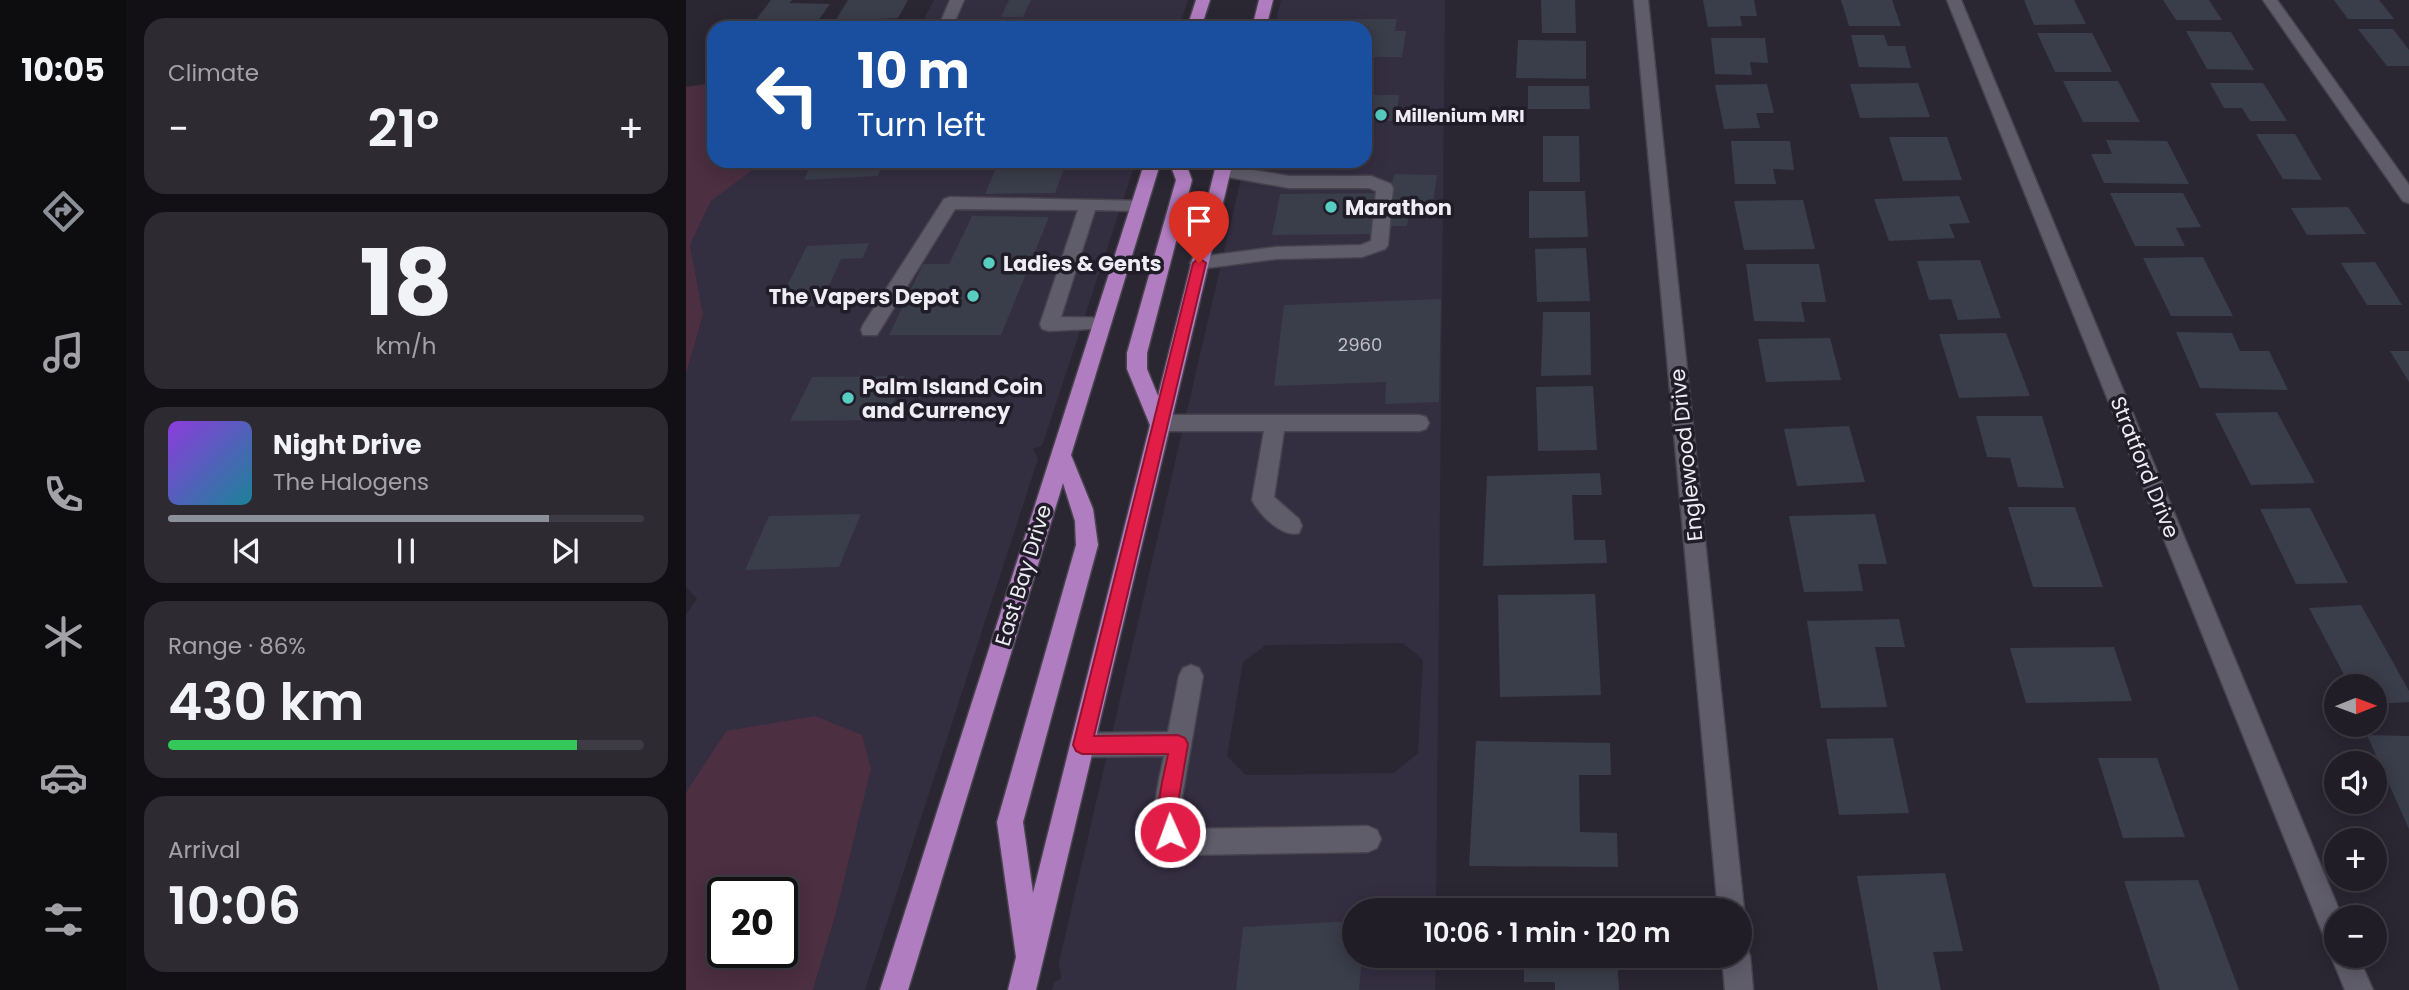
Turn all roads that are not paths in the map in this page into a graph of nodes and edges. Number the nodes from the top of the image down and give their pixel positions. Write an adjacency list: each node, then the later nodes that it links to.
1 (957, 0): 7 (street)
2 (1203, 0): 8 (main road)
3 (1266, 0): 9 (main road)
4 (1641, 0): 29 (street, Englewood Drive)
5 (1954, 0): 30 (street, Stratford Drive)
6 (2270, 0): 14 (street)
7 (948, 21)
8 (1196, 21)
9 (1261, 21)
10 (1151, 168): 16 (main road, East Bay Drive)
11 (1180, 168): 20 (main road)
12 (1223, 168): 17 (main road)
13 (1230, 168): 17 (street)
14 (2409, 197)
15 (1089, 204): 16 (street); 18 (street); 19 (street)
16 (1139, 205): 18 (main road, East Bay Drive)
17 (1199, 263): 20 (main road)
18 (1102, 323): 23 (main road, East Bay Drive)
19 (870, 330)
20 (1159, 423): 22 (street); 27 (main road)
21 (1419, 423): 22 (street)
22 (1275, 424): 24 (street)
23 (1061, 455): 31 (main road); 34 (main road, East Bay Drive)
24 (1291, 526)
25 (1191, 676): 26 (street)
26 (1178, 744): 27 (street); 28 (street)
27 (1082, 745): 31 (main road)
28 (1368, 839)
29 (1730, 898)
30 (2324, 905)
31 (1029, 963): 35 (main road)
32 (1737, 968): 36 (street)
33 (2350, 968): 37 (street)
34 (894, 990)
35 (1022, 990)
36 (1739, 990)
37 (2359, 990)

